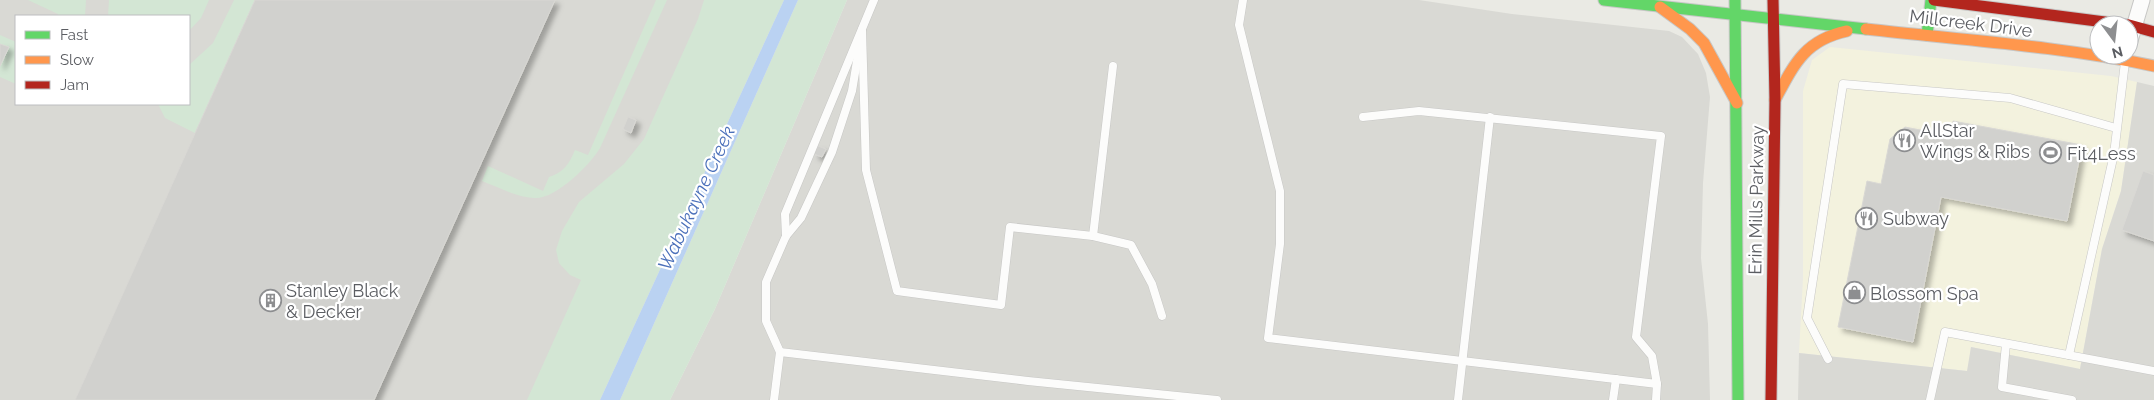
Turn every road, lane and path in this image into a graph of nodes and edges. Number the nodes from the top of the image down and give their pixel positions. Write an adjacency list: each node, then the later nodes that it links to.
1 (874, 0): 15 (lane)
2 (1243, 0): 35 (lane)
3 (1604, 0): 8 (street, Millcreek Drive)
4 (1734, 0): 9 (street, Erin Mills Parkway)
5 (1773, 0): 11 (street, Erin Mills Parkway)
6 (1932, 0): 12 (street, Millcreek Drive); 17 (street)
7 (2142, 0): 10 (street)
8 (1660, 6): 9 (street, Millcreek Drive); 24 (street)
9 (1735, 15): 11 (street, Millcreek Drive); 24 (street, Erin Mills Parkway)
10 (2135, 15)
11 (1773, 20): 14 (street, Millcreek Drive); 23 (street, Erin Mills Parkway)
12 (2089, 20)
13 (2139, 28): 16 (street, Millcreek Drive)
14 (1863, 29): 17 (street, Millcreek Drive); 23 (street)
15 (862, 30): 28 (lane); 28 (lane); 29 (lane)
16 (2154, 32)
17 (1927, 36): 18 (street, Millcreek Drive)
18 (2089, 53)
19 (2139, 61): 22 (street, Millcreek Drive)
20 (2125, 65): 27 (lane)
21 (1113, 66): 29 (lane)
22 (2154, 66)
23 (1775, 100): 45 (street, Erin Mills Parkway)
24 (1737, 103): 44 (street, Erin Mills Parkway)
25 (1363, 117): 26 (lane)
26 (1490, 117): 35 (lane); 38 (lane)
27 (2116, 128): 33 (lane); 34 (lane)
28 (786, 236): 32 (lane)
29 (1093, 236): 30 (lane)
30 (1162, 316)
31 (2006, 344): 33 (lane); 46 (lane); 47 (lane)
32 (780, 352): 39 (lane); 40 (lane)
33 (2069, 355): 36 (lane)
34 (1828, 358)
35 (1462, 361): 37 (lane); 41 (lane)
36 (2154, 371)
37 (1616, 379): 38 (lane); 42 (lane)
38 (1657, 384): 43 (lane)
39 (774, 400)
40 (1217, 400)
41 (1458, 400)
42 (1613, 400)
43 (1656, 400)
44 (1738, 400)
45 (1771, 400)
46 (1930, 400)
47 (2072, 400)

